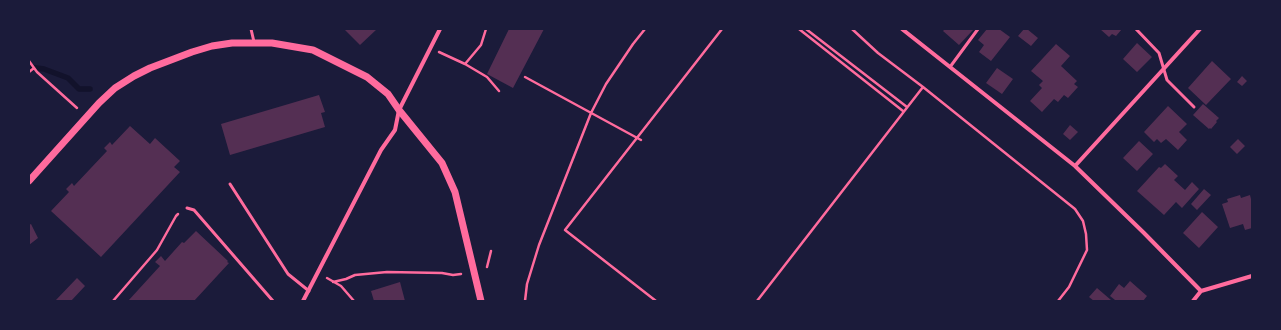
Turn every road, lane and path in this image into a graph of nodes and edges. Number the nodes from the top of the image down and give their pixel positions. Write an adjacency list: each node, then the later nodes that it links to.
1 (251, 29): 13 (lane)
2 (440, 29): 14 (street)
3 (486, 29): 16 (path)
4 (645, 29): 29 (path)
5 (722, 29): 30 (path)
6 (799, 29): 28 (path)
7 (806, 29): 24 (path)
8 (852, 29): 22 (path)
9 (902, 29): 17 (street)
10 (978, 29): 17 (lane)
11 (1136, 29): 19 (lane)
12 (1200, 29): 19 (street)
13 (254, 42): 27 (street); 33 (street)
14 (430, 47): 16 (path); 27 (street)
15 (29, 61): 18 (path)
16 (465, 64): 23 (path)
17 (950, 66): 32 (street)
18 (34, 68): 20 (path); 26 (path)
19 (1163, 69): 25 (lane); 32 (street)
20 (29, 72)
21 (525, 77): 29 (path)
22 (922, 87): 24 (path); 52 (path)
23 (498, 91)
24 (907, 107): 28 (path)
25 (1194, 107)
26 (76, 108)
27 (400, 110): 38 (street); 48 (street)
28 (904, 111): 51 (path)
29 (591, 113): 30 (path); 49 (path)
30 (637, 138): 31 (path); 50 (path)
31 (641, 140)
32 (1075, 166): 43 (street)
33 (29, 181)
34 (230, 184): 42 (lane)
35 (187, 208): 44 (path); 45 (lane)
36 (491, 251): 37 (path)
37 (487, 267)
38 (318, 272): 41 (path); 42 (street)
39 (461, 274): 41 (path)
40 (1252, 276): 43 (street)
41 (333, 282): 47 (path)
42 (309, 291): 46 (street)
43 (1201, 291): 53 (street)
44 (113, 301)
45 (274, 301)
46 (304, 301)
47 (354, 301)
48 (481, 301)
49 (525, 301)
50 (656, 301)
51 (757, 301)
52 (1058, 301)
53 (1193, 301)

